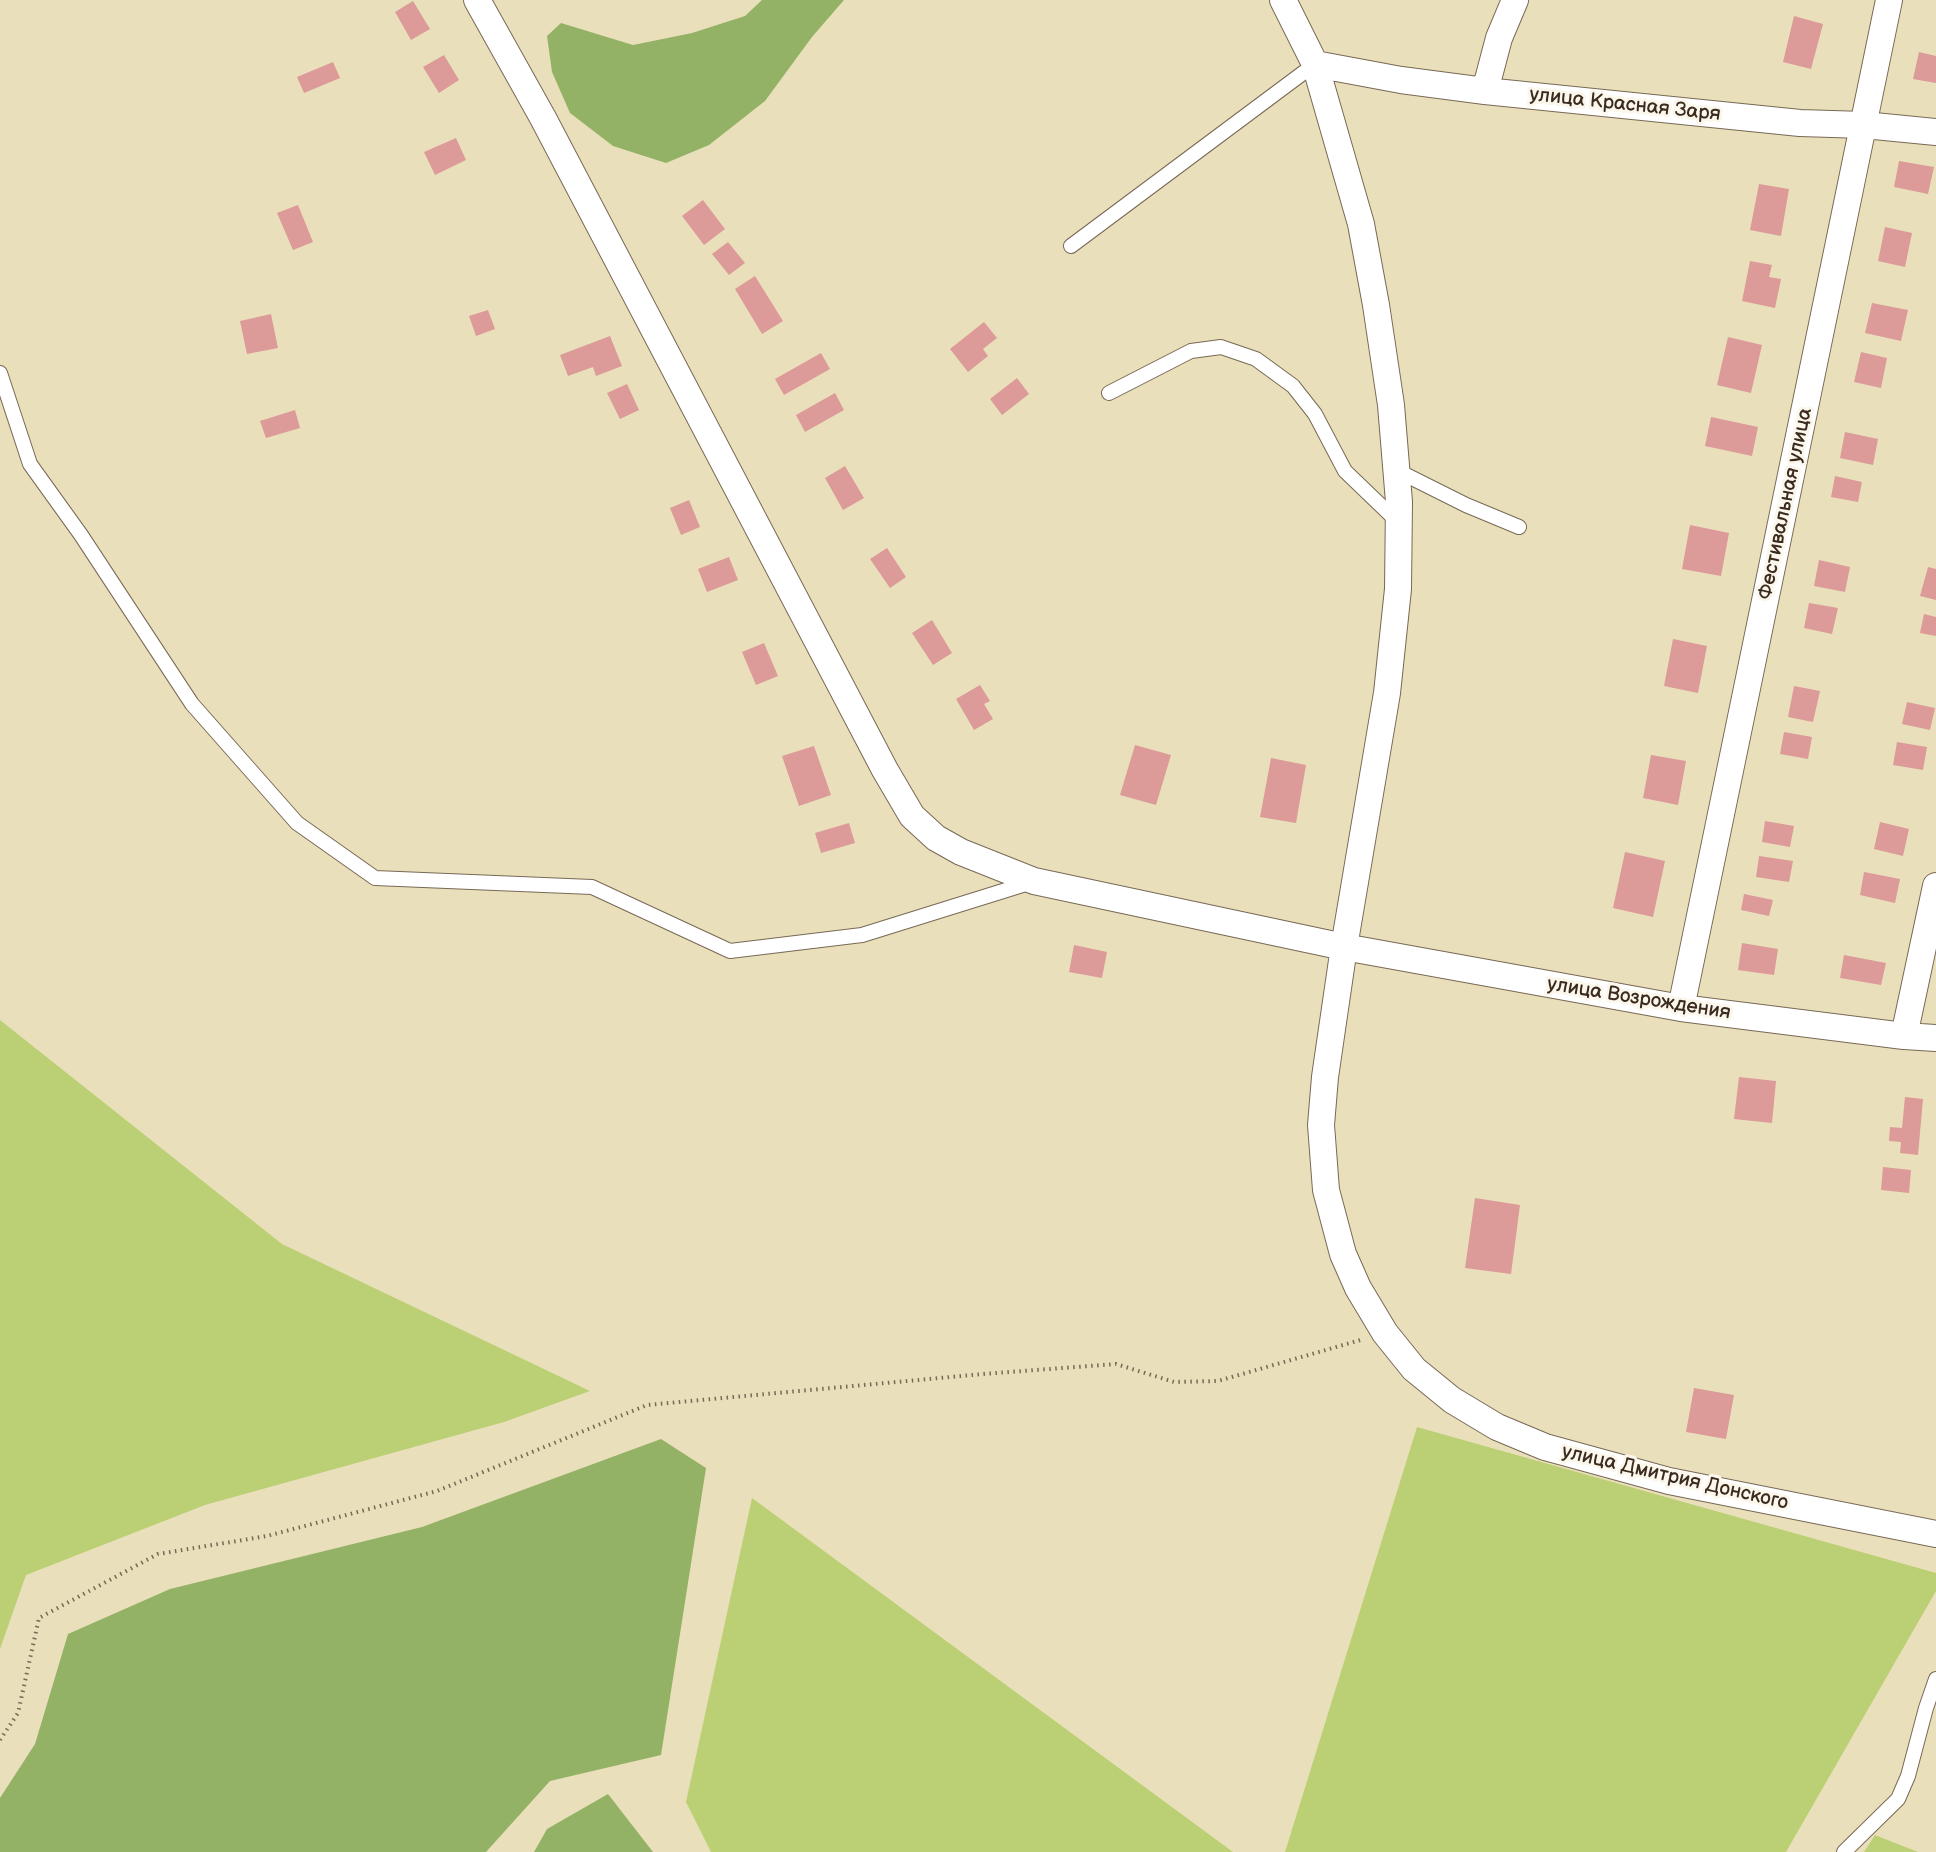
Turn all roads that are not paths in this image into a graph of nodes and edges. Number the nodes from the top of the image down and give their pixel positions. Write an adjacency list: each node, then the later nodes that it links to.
1 (477, 0): 15 (street, улица Возрождения)
2 (1283, 0): 5 (street, улица Дмитрия Донского)
3 (1515, 0): 6 (street)
4 (1889, 0): 7 (street, Фестивальная улица)
5 (1315, 64): 6 (street, улица Красная Заря); 9 (lane); 12 (street, улица Дмитрия Донского)
6 (1485, 91): 7 (street, улица Красная Заря)
7 (1864, 125): 8 (street, улица Красная Заря); 18 (street, Фестивальная улица)
8 (1936, 132)
9 (1071, 246)
10 (0, 373): 15 (lane)
11 (1109, 393): 13 (lane)
12 (1396, 470): 13 (street, улица Дмитрия Донского); 14 (lane)
13 (1399, 523): 17 (street, улица Дмитрия Донского)
14 (1519, 527)
15 (1034, 881): 17 (street, улица Возрождения)
16 (1936, 886): 19 (street)
17 (1344, 947): 18 (street, улица Возрождения); 21 (street, улица Дмитрия Донского)
18 (1681, 1008): 19 (street, улица Возрождения)
19 (1904, 1036): 20 (street, улица Возрождения)
20 (1936, 1038)
21 (1936, 1534)
22 (1936, 1679): 23 (lane)
23 (1844, 1852)

